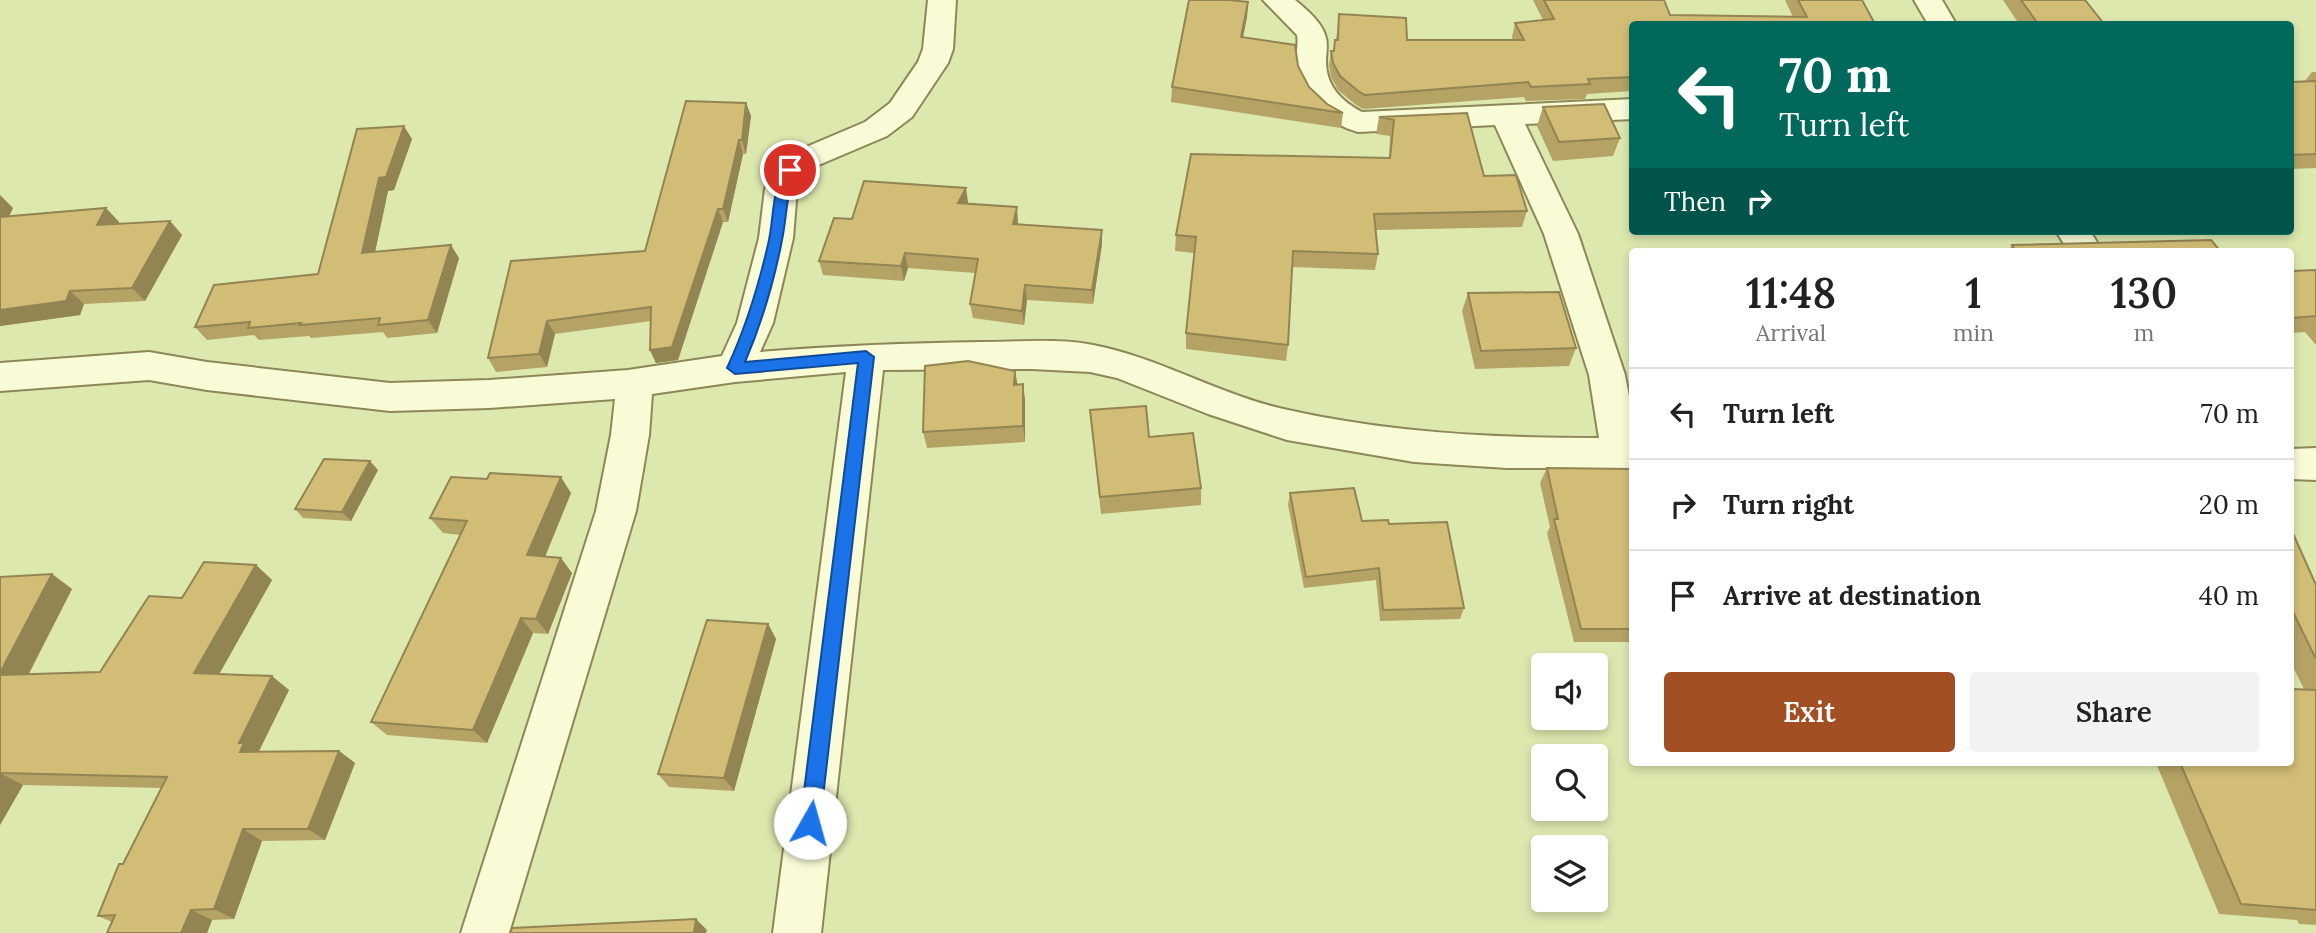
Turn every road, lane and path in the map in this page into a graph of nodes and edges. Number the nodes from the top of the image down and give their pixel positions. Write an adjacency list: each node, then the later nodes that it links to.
1 (942, 0): 8 (street)
2 (1278, 0): 6 (street)
3 (1928, 0): 4 (street)
4 (1940, 21)
5 (1629, 109): 6 (street)
6 (1505, 114): 11 (street)
7 (866, 357): 8 (street); 11 (street); 15 (street)
8 (735, 368): 10 (street)
9 (0, 377): 10 (street)
10 (635, 383): 14 (street)
11 (1627, 453)
12 (2294, 464): 13 (street)
13 (2316, 464)
14 (485, 933)
15 (797, 933)

